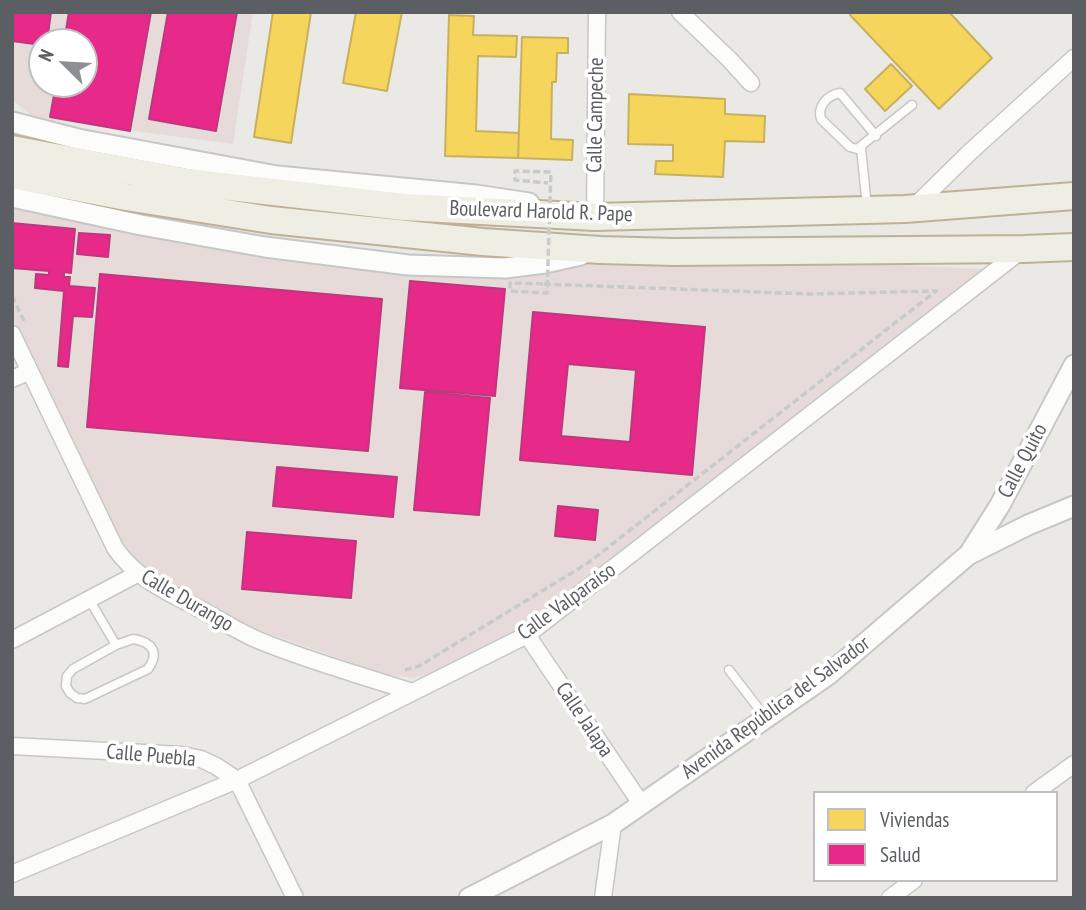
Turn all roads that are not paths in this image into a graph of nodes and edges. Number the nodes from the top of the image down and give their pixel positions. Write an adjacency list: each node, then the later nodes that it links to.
1 (597, 12): 15 (street, Calle Campeche)
2 (680, 12): 4 (street)
3 (1074, 58): 13 (street)
4 (751, 83)
5 (912, 105): 7 (lane)
6 (12, 122): 15 (street)
7 (876, 136): 8 (lane); 8 (lane)
8 (861, 148): 14 (lane)
9 (12, 149): 15 (highway, Boulevard Harold R. Pape)
10 (12, 175): 18 (highway, Boulevard Harold R. Pape)
11 (1074, 196): 13 (highway, Boulevard Harold R. Pape)
12 (12, 197): 18 (street)
13 (912, 209): 14 (highway, Boulevard Harold R. Pape)
14 (867, 210): 15 (highway, Boulevard Harold R. Pape)
15 (595, 217)
16 (1074, 247): 17 (highway, Boulevard Harold R. Pape)
17 (1024, 249): 18 (highway, Boulevard Harold R. Pape); 27 (street, Calle Valparaíso)
18 (600, 250)
19 (12, 334): 21 (street, Calle Durango)
20 (1074, 365): 24 (street, Calle Quito)
21 (30, 371): 22 (street); 25 (street, Calle Durango)
22 (12, 379)
23 (1074, 506): 24 (street, Avenida República del Salvador)
24 (968, 555): 32 (street, Avenida República del Salvador)
25 (137, 574): 26 (street); 31 (street, Calle Durango)
26 (89, 600): 28 (street); 29 (lane)
27 (527, 635): 31 (street, Calle Valparaíso); 37 (street, Calle Jalapa)
28 (12, 640)
29 (116, 645): 29 (lane)
30 (729, 670): 32 (lane)
31 (412, 692): 35 (street, Calle Valparaíso)
32 (766, 718): 37 (street, Avenida República del Salvador)
33 (12, 746): 35 (street, Calle Puebla)
34 (1074, 764): 36 (street)
35 (237, 780): 39 (street, Calle Valparaíso); 41 (street)
36 (1037, 791)
37 (642, 805): 38 (street, Avenida República del Salvador)
38 (613, 824): 42 (street, Avenida República del Salvador); 43 (street)
39 (12, 874)
40 (911, 882): 44 (street)
41 (295, 898)
42 (469, 898)
43 (603, 898)
44 (890, 898)

